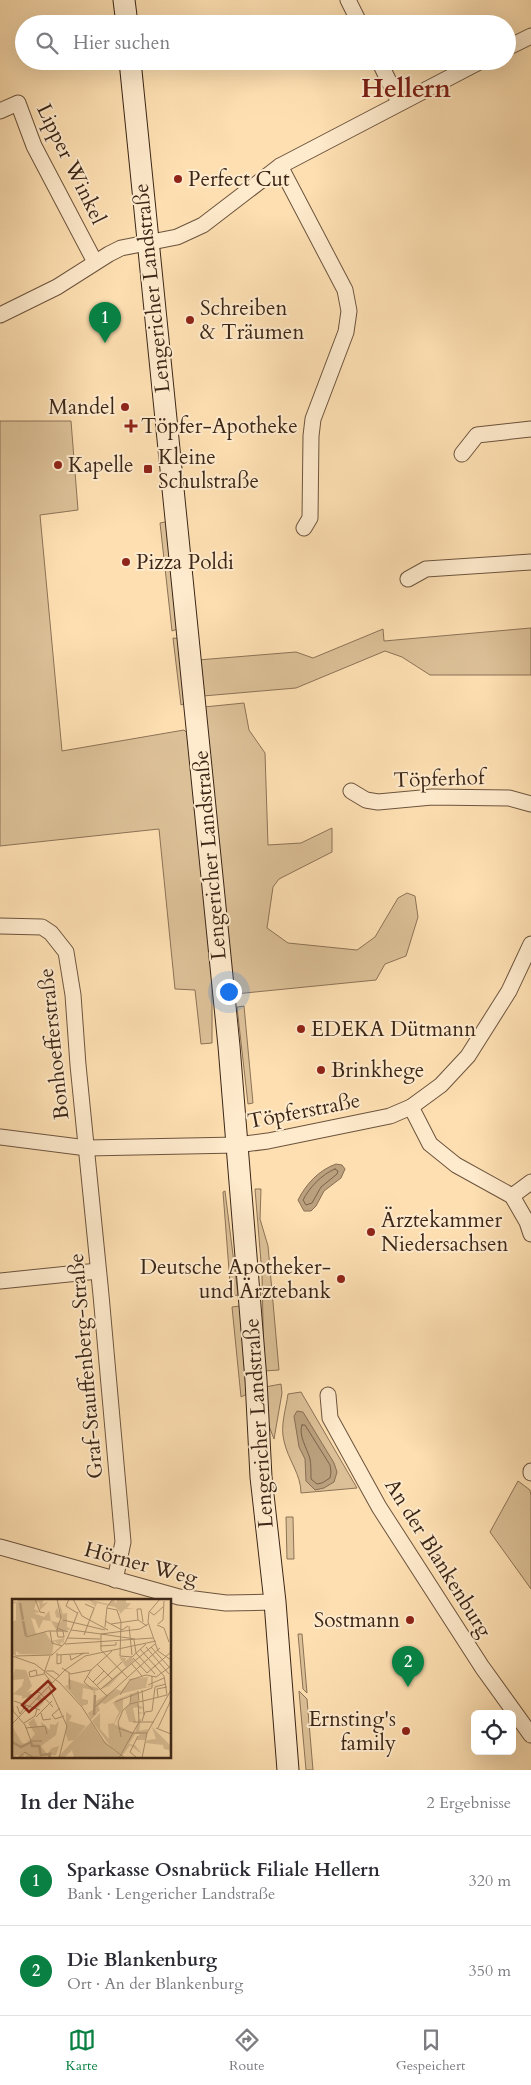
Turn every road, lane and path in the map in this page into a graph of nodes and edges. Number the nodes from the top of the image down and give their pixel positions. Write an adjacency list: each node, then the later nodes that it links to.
1 (124, 0): 3 (main road)
2 (348, 0): 4 (street)
3 (126, 15)
4 (356, 15)
5 (531, 36): 6 (street)
6 (516, 44)
7 (131, 70): 13 (main road, Lengericher Landstraße)
8 (384, 70): 10 (street)
9 (464, 70): 10 (street)
10 (400, 102): 12 (street)
11 (0, 111): 14 (street, Lipper Winkel)
12 (280, 166): 13 (street); 18 (street)
13 (148, 243): 14 (street); 27 (main road, Lengericher Landstraße)
14 (95, 262): 15 (street)
15 (0, 315)
16 (531, 429): 17 (street)
17 (462, 454)
18 (304, 528)
19 (531, 562): 20 (street)
20 (408, 579)
21 (351, 791): 22 (street, Töpferhof)
22 (531, 804)
23 (0, 926): 28 (street, Bonhoefferstraße)
24 (531, 944): 25 (street, Töpferstraße)
25 (412, 1107): 27 (street, Töpferstraße); 30 (street)
26 (0, 1137): 28 (street, Töpferstraße)
27 (237, 1145): 28 (street, Töpferstraße); 37 (main road, Lengericher Landstraße)
28 (87, 1148): 32 (street, Graf-Stauffenberg-Straße)
29 (531, 1182): 30 (street)
30 (512, 1196): 31 (street)
31 (531, 1234)
32 (98, 1271): 33 (street); 36 (street, Graf-Stauffenberg-Straße)
33 (0, 1281)
34 (328, 1395): 38 (street, An der Blankenburg)
35 (0, 1547): 36 (street, Hörner Weg)
36 (115, 1580): 37 (street, Hörner Weg)
37 (275, 1602): 39 (main road, Lengericher Landstraße)
38 (531, 1735)
39 (288, 1770)

